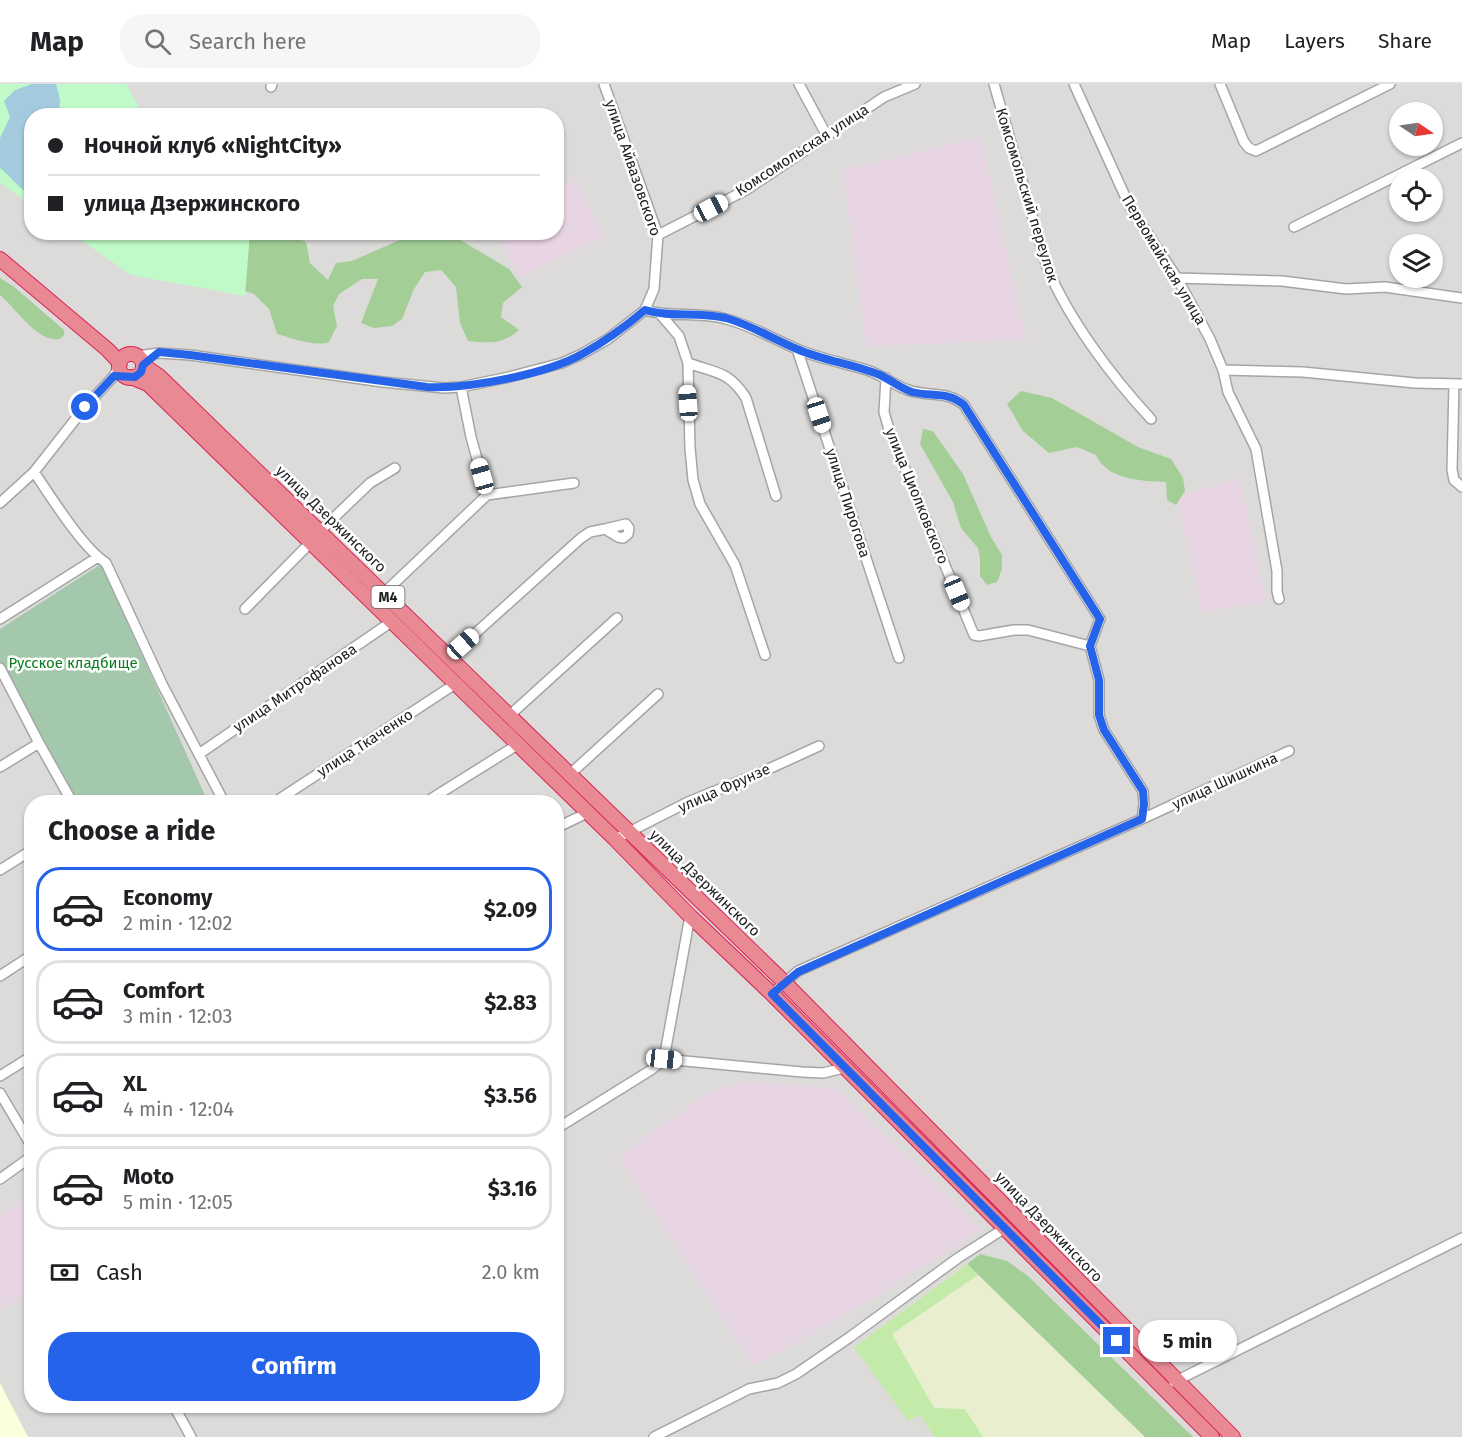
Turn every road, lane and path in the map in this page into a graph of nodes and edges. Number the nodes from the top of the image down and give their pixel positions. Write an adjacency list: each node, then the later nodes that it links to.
1 (604, 84): 11 (street, улица Айвазовского)
2 (799, 84): 8 (street)
3 (915, 84): 8 (street, Комсомольская улица)
4 (994, 84): 25 (street, Комсомольский переулок)
5 (1074, 84): 13 (street, Первомайская улица)
6 (1220, 84): 7 (street)
7 (1390, 84)
8 (827, 136): 11 (street, Комсомольская улица)
9 (1462, 143): 10 (street)
10 (1294, 226)
11 (658, 235): 15 (street, улица Айвазовского)
12 (0, 259): 18 (highway, улица Дзержинского / M4)
13 (1177, 278): 14 (street); 20 (street, Первомайская улица)
14 (1462, 298)
15 (645, 310): 16 (street); 24 (street)
16 (661, 315): 17 (street); 19 (street)
17 (797, 349): 22 (street); 45 (street, улица Пирогова)
18 (132, 360): 21 (street); 21 (highway); 24 (street); 34 (highway, улица Дзержинского / M4)
19 (688, 363): 31 (street); 44 (street)
20 (1223, 370): 23 (street); 38 (street, Первомайская улица)
21 (124, 377): 27 (street); 35 (highway, улица Дзержинского / M4)
22 (886, 378): 43 (street); 43 (street, улица Циолковского)
23 (1458, 384): 29 (street)
24 (462, 387): 30 (street)
25 (1151, 419)
26 (395, 468): 34 (street)
27 (34, 472): 32 (street); 36 (street)
28 (574, 483): 30 (street)
29 (1462, 487)
30 (487, 495): 37 (street)
31 (776, 496)
32 (0, 503)
33 (605, 529): 46 (street)
34 (320, 531): 37 (highway, улица Дзержинского / M4)
35 (310, 543): 39 (street); 42 (highway, улица Дзержинского / M4)
36 (98, 557): 41 (street); 55 (street)
37 (384, 593): 46 (highway, улица Дзержинского / M4)
38 (1279, 599)
39 (245, 609)
40 (617, 618): 50 (street)
41 (0, 619)
42 (391, 622): 48 (highway, улица Дзержинского / M4); 55 (street, улица Митрофанова)
43 (1090, 646): 63 (street)
44 (765, 655)
45 (899, 657)
46 (448, 658): 50 (highway, улица Дзержинского / M4)
47 (0, 668): 51 (street)
48 (455, 684): 52 (highway, улица Дзержинского / M4); 60 (street, улица Ткаченко)
49 (658, 694): 57 (street)
50 (510, 716): 57 (highway, улица Дзержинского / M4)
51 (39, 743): 56 (street); 58 (street)
52 (517, 745): 61 (street); 62 (highway, улица Дзержинского / M4)
53 (819, 746): 65 (street, улица Фрунзе)
54 (1289, 751): 63 (street, улица Шишкина)
55 (199, 754): 59 (street)
56 (0, 767)
57 (569, 775): 65 (highway, улица Дзержинского / M4)
58 (68, 795)
59 (220, 795)
60 (286, 795)
61 (437, 795)
62 (587, 813): 64 (street); 66 (highway, улица Дзержинского / M4)
63 (1142, 819): 72 (street, улица Шишкина)
64 (564, 824)
65 (630, 832): 66 (street, улица Фрунзе); 72 (highway, улица Дзержинского / M4)
66 (615, 839): 69 (highway, улица Дзержинского / M4)
67 (24, 854): 68 (street)
68 (0, 870)
69 (690, 916): 73 (highway, улица Дзержинского / M4); 74 (street)
70 (24, 961): 71 (street)
71 (0, 976)
72 (784, 982): 73 (street, улица Шишкина); 85 (highway, улица Дзержинского / M4)
73 (772, 994): 76 (highway, улица Дзержинского / M4)
74 (664, 1059): 76 (street); 79 (street)
75 (24, 1061): 77 (street)
76 (844, 1068): 83 (highway, улица Дзержинского / M4)
77 (0, 1076)
78 (0, 1093): 80 (street)
79 (564, 1124)
80 (24, 1134)
81 (24, 1162): 82 (street)
82 (0, 1179)
83 (1005, 1228): 86 (highway, улица Дзержинского / M4); 89 (street)
84 (1462, 1238): 85 (street)
85 (1176, 1380): 86 (street); 91 (highway, улица Дзержинского / M4)
86 (1164, 1389): 90 (highway, улица Дзержинского / M4)
87 (178, 1413): 88 (street)
88 (191, 1437)
89 (654, 1437)
90 (1212, 1437)
91 (1233, 1437)

